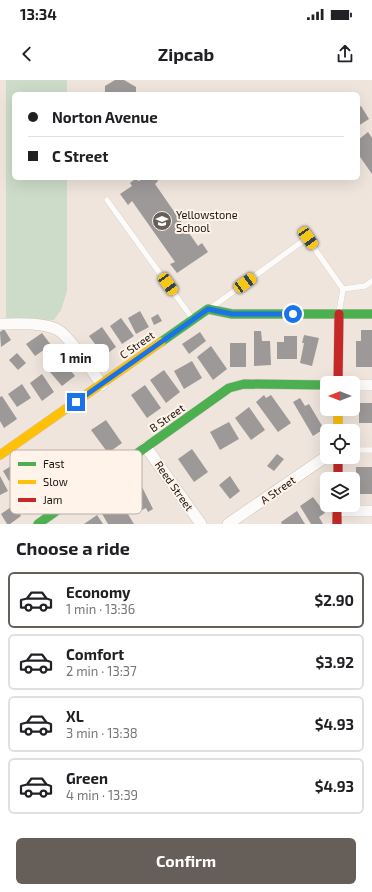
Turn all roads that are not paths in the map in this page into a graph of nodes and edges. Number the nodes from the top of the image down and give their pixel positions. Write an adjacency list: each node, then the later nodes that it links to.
1 (107, 200): 7 (lane)
2 (372, 281): 3 (lane)
3 (343, 289): 4 (lane); 5 (lane)
4 (208, 309): 5 (street); 7 (street, C Street)
5 (339, 314): 6 (street); 9 (street)
6 (372, 314)
7 (193, 320): 10 (street, C Street)
8 (0, 324): 10 (street)
9 (338, 376)
10 (102, 385): 18 (street, C Street)
11 (320, 385): 14 (street, B Street)
12 (360, 385): 13 (street)
13 (372, 385)
14 (146, 447): 15 (street, B Street); 25 (street, Reed Street)
15 (142, 450)
16 (360, 450): 17 (lane)
17 (372, 450)
18 (0, 455)
19 (320, 461): 26 (street, A Street)
20 (360, 510): 21 (street)
21 (372, 511)
22 (337, 512): 27 (street)
23 (52, 514): 24 (street, B Street)
24 (38, 524)
25 (201, 524)
26 (228, 524)
27 (337, 524)

